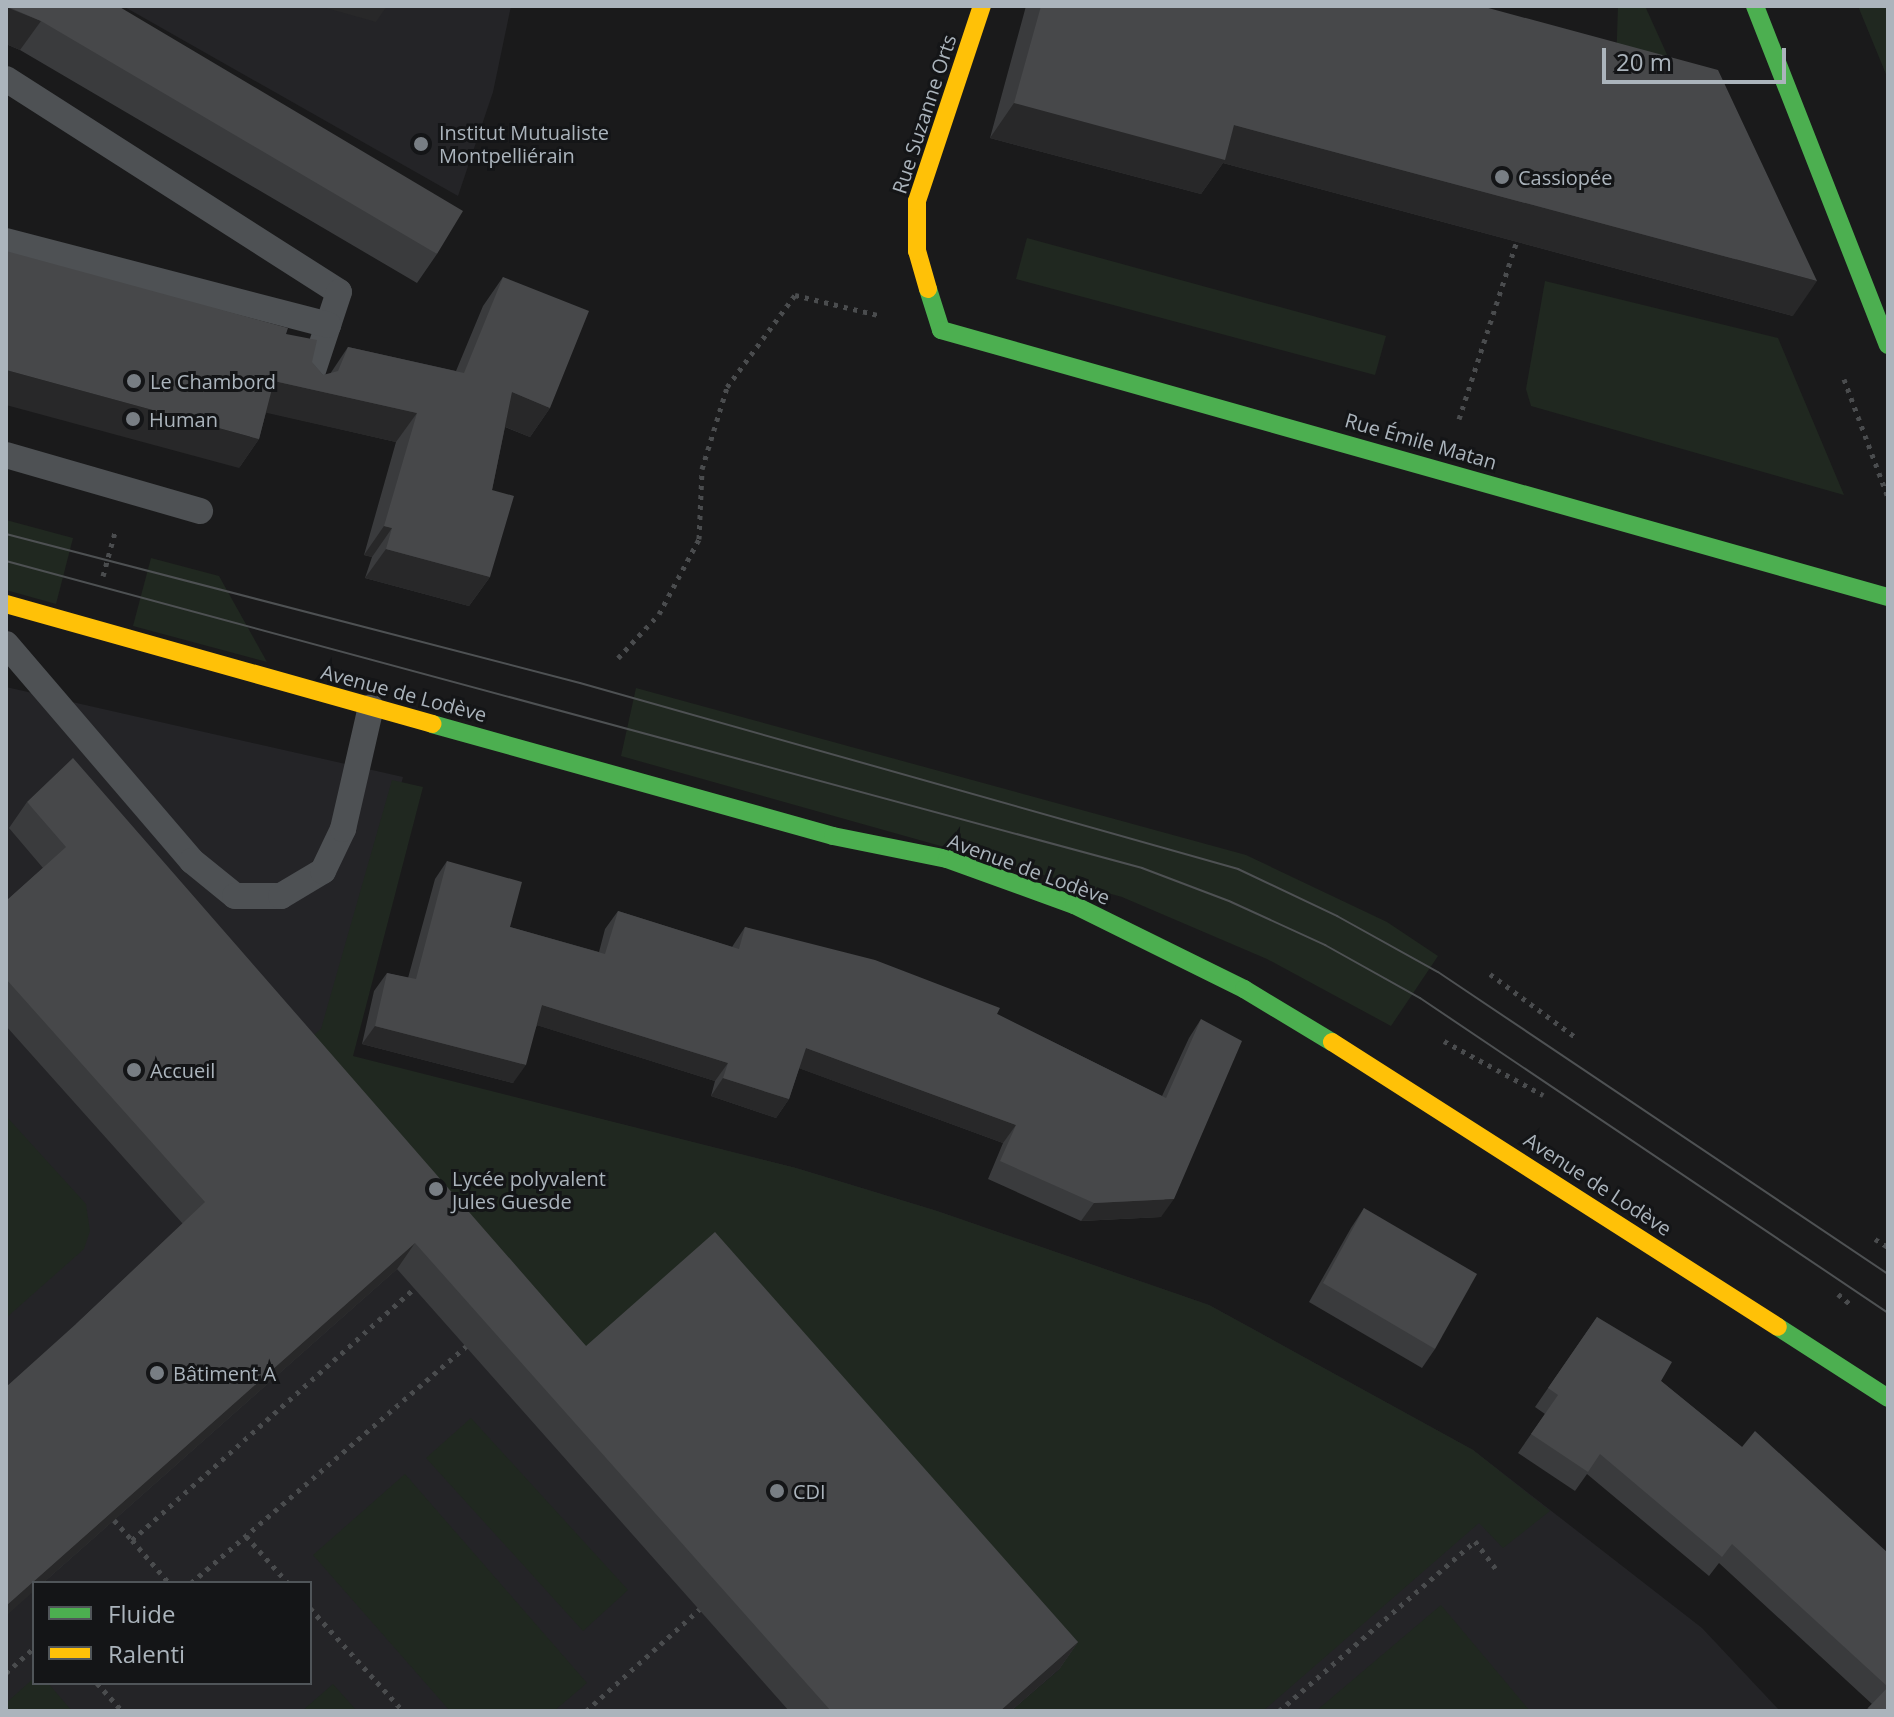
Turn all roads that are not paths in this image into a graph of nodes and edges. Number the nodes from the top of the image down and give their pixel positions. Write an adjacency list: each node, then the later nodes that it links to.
1 (982, 6): 6 (street, Rue Suzanne Orts)
2 (1755, 6): 7 (street)
3 (6, 79): 5 (lane)
4 (6, 241): 5 (lane)
5 (328, 325): 8 (lane)
6 (941, 330): 11 (street, Rue Émile Matan)
7 (1888, 345)
8 (307, 389)
9 (6, 455): 10 (lane)
10 (200, 511)
11 (1888, 597)
12 (6, 604): 14 (street, Avenue de Lodève)
13 (6, 644): 14 (lane)
14 (371, 707): 15 (street, Avenue de Lodève)
15 (1888, 1398)

